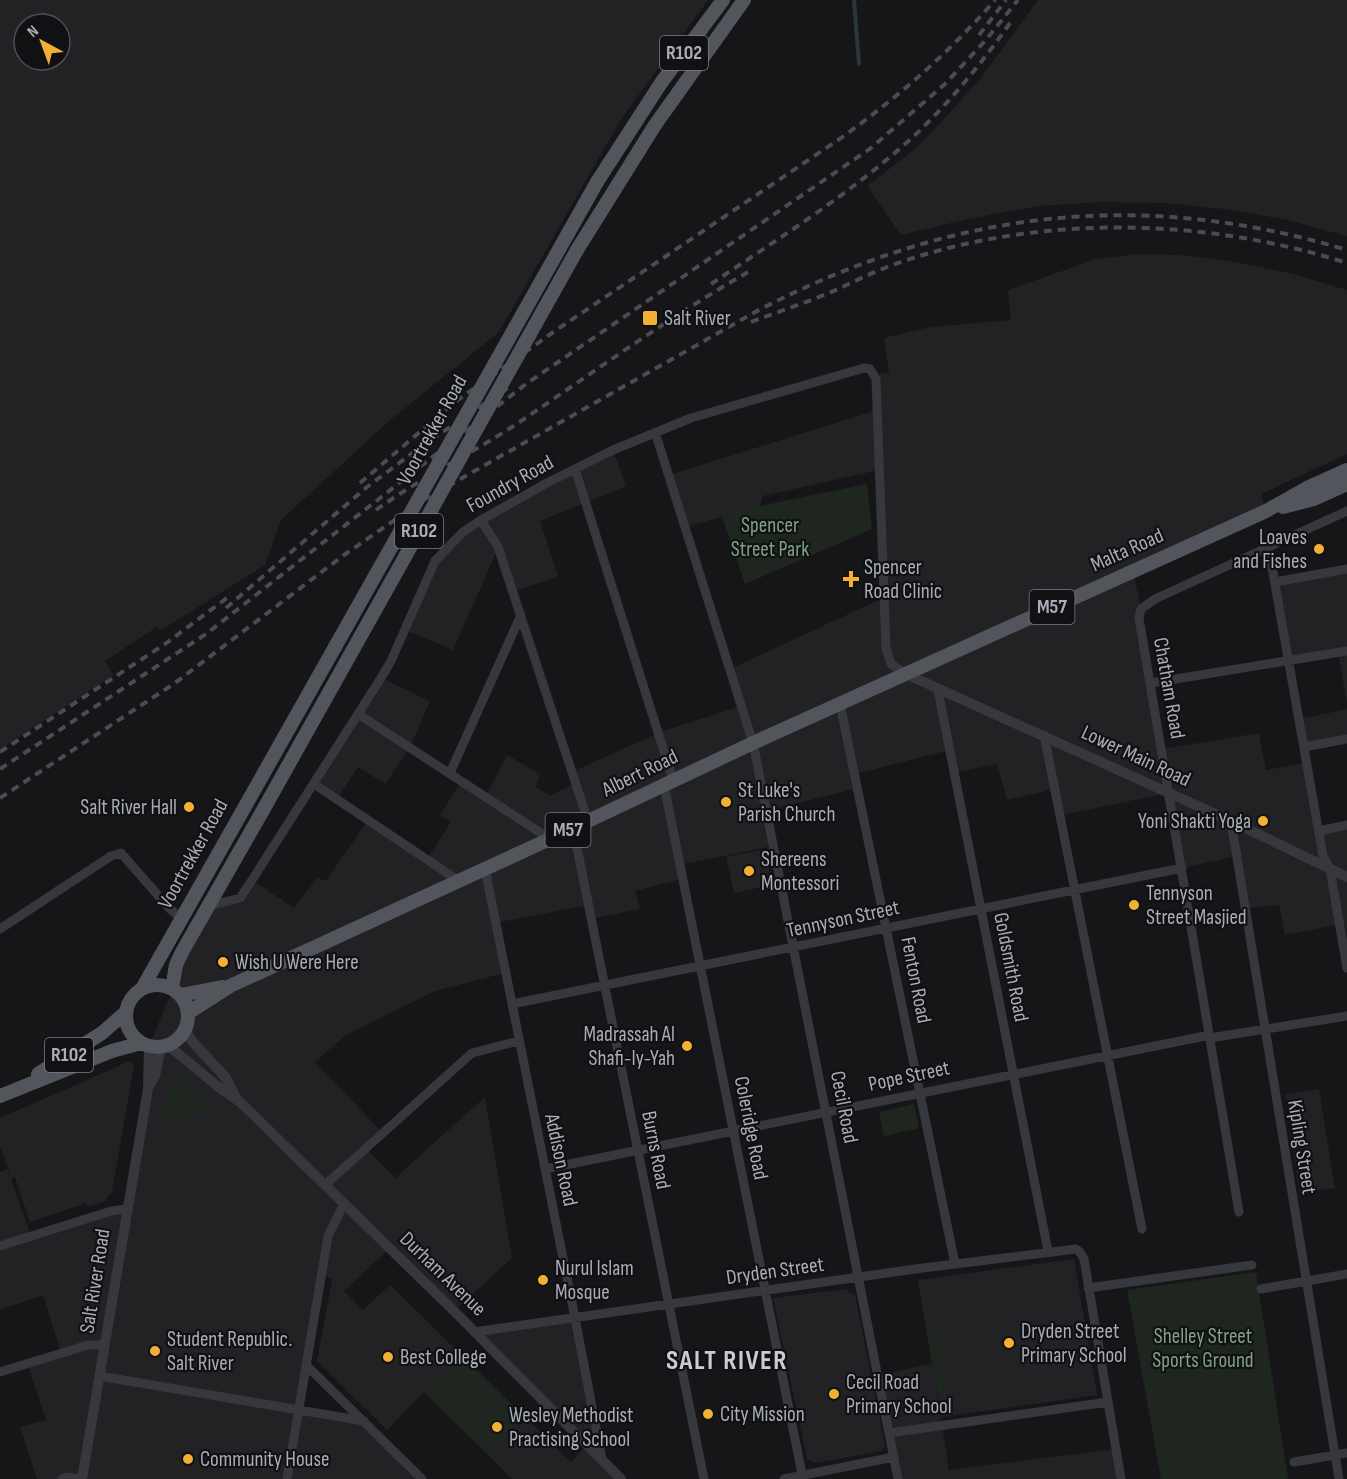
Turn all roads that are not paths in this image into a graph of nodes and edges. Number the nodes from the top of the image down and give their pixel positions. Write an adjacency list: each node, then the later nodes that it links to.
1 (723, 0): 43 (main road, Voortrekker Road / R102, bridge)
2 (744, 0): 41 (main road, Voortrekker Road / R102, bridge)
3 (655, 432): 4 (street, Foundry Road); 16 (street, Foundry Road); 23 (street, Cecil Road)
4 (575, 469): 9 (street, Foundry Road); 26 (street, Coleridge Road)
5 (1347, 470): 7 (main road, Malta Road / M57)
6 (1347, 484): 7 (main road, Malta Road / M57)
7 (1266, 511): 16 (main road, Malta Road / M57)
8 (1347, 511): 17 (street, Chatham Road)
9 (481, 520): 13 (street); 20 (street, Foundry Road)
10 (1270, 556): 12 (street)
11 (1347, 569): 12 (street)
12 (1275, 582): 15 (street)
13 (521, 615): 25 (street); 29 (street)
14 (1347, 651): 15 (street)
15 (1288, 660): 17 (street); 24 (street)
16 (906, 674): 18 (street, Lower Main Road); 19 (main road, Albert Road / M57)
17 (1151, 684): 28 (street, Chatham Road)
18 (938, 690): 21 (street, Lower Main Road); 42 (street, Goldsmith Road)
19 (840, 704): 23 (main road, Albert Road / M57); 45 (street, Fenton Road)
20 (358, 714): 25 (street); 27 (street, Foundry Road)
21 (1044, 735): 28 (street, Lower Main Road); 40 (street)
22 (1347, 739): 24 (street)
23 (753, 743): 26 (main road, Albert Road / M57); 46 (street, Cecil Road)
24 (1304, 747): 33 (street)
25 (450, 773): 34 (street)
26 (668, 782): 29 (main road, Albert Road / M57); 47 (street, Coleridge Road)
27 (314, 784): 39 (street); 41 (street, Foundry Road)
28 (1169, 793): 30 (street, Lower Main Road); 35 (street, Chatham Road)
29 (588, 821): 32 (main road, Albert Road / M57)
30 (1231, 821): 37 (street, Lower Main Road); 57 (street, Kipling Street)
31 (1347, 825): 33 (street)
32 (573, 828): 34 (main road, Albert Road / M57); 50 (street, Burns Road)
33 (1318, 831): 37 (street)
34 (550, 839): 36 (main road, Albert Road / M57)
35 (1182, 868): 40 (street, Tennyson Street); 59 (street, Chatham Road)
36 (485, 869): 39 (main road, Albert Road / M57); 53 (street, Addison Road)
37 (1330, 869): 38 (street, Lower Main Road); 48 (street)
38 (1347, 877)
39 (459, 881): 49 (main road, Albert Road / M57)
40 (1075, 890): 42 (street, Tennyson Street); 62 (street)
41 (208, 906): 52 (main road, Voortrekker Road / R102)
42 (981, 909): 45 (street, Tennyson Street); 63 (street, Goldsmith Road)
43 (182, 919): 44 (street); 51 (main road, Voortrekker Road / R102)
44 (0, 929)
45 (887, 929): 46 (street, Tennyson Street); 64 (street, Fenton Road)
46 (794, 948): 47 (street, Tennyson Street); 67 (street, Cecil Road)
47 (700, 967): 50 (street, Tennyson Street); 68 (street, Coleridge Road)
48 (1347, 968)
49 (230, 986): 52 (main road, Albert Road / M57); 55 (main road, Albert Road / M57)
50 (605, 986): 53 (street, Tennyson Street); 69 (street, Burns Road)
51 (143, 987): 52 (main road); 54 (main road, R102)
52 (176, 991): 55 (main road)
53 (512, 1005): 60 (street, Addison Road)
54 (126, 1012): 61 (main road); 65 (main road, R102)
55 (188, 1013): 58 (main road)
56 (1347, 1016): 57 (street, Pope Street)
57 (1264, 1029): 59 (street, Pope Street); 82 (street, Kipling Street)
58 (185, 1030): 61 (main road, R102); 66 (street, Durham Avenue)
59 (1210, 1036): 62 (street, Pope Street); 74 (street, Chatham Road)
60 (518, 1041): 70 (street, Addison Road); 71 (street)
61 (154, 1046): 65 (main road, R102); 66 (street, Durham Avenue); 73 (street, Salt River Road)
62 (1107, 1054): 63 (street, Pope Street); 75 (street)
63 (1014, 1073): 64 (street, Pope Street); 77 (street, Goldsmith Road)
64 (920, 1092): 67 (street, Pope Street); 78 (street, Fenton Road)
65 (4, 1094)
66 (236, 1098): 71 (street, Durham Avenue)
67 (827, 1113): 68 (street, Pope Street); 81 (street, Cecil Road)
68 (733, 1131): 69 (street, Pope Street); 85 (street, Coleridge Road)
69 (638, 1150): 70 (street, Pope Street); 86 (street, Burns Road)
70 (545, 1169): 87 (street, Addison Road)
71 (325, 1185): 72 (street, Durham Avenue)
72 (344, 1204): 88 (street, Durham Avenue); 90 (street)
73 (127, 1209): 76 (street); 89 (street, Salt River Road)
74 (1239, 1212)
75 (1142, 1228)
76 (0, 1246)
77 (1048, 1251): 78 (street, Dryden Street); 83 (street, Dryden Street)
78 (955, 1264): 81 (street, Dryden Street)
79 (1252, 1265): 83 (street)
80 (1347, 1274): 82 (street)
81 (860, 1277): 85 (street, Dryden Street); 96 (street, Cecil Road)
82 (1306, 1281): 84 (street); 98 (street, Kipling Street)
83 (1088, 1288): 93 (street)
84 (1261, 1289)
85 (764, 1290): 86 (street, Dryden Street); 102 (street, Coleridge Road)
86 (669, 1305): 87 (street, Dryden Street); 108 (street, Burns Road)
87 (575, 1318): 88 (street, Dryden Street); 100 (street, Addison Road)
88 (474, 1332): 100 (street, Durham Avenue)
89 (104, 1345): 91 (street); 92 (street, Salt River Road)
90 (306, 1365): 94 (street); 95 (street)
91 (0, 1372)
92 (99, 1376): 94 (street); 104 (street, Salt River Road)
93 (1108, 1402): 96 (street); 111 (street)
94 (299, 1410): 95 (street); 105 (street)
95 (364, 1421): 106 (street)
96 (889, 1433): 99 (street, Cecil Road)
97 (1347, 1453): 98 (street)
98 (1334, 1455): 101 (street); 112 (street, Kipling Street)
99 (894, 1457): 102 (street); 110 (street, Cecil Road)
100 (602, 1459): 107 (street, Durham Avenue)
101 (1294, 1462)
102 (802, 1477): 109 (street)
103 (62, 1479): 104 (street)
104 (81, 1479)
105 (287, 1479)
106 (422, 1479)
107 (621, 1479)
108 (704, 1479)
109 (784, 1479)
110 (898, 1479)
111 (1121, 1479)
112 (1338, 1479)

